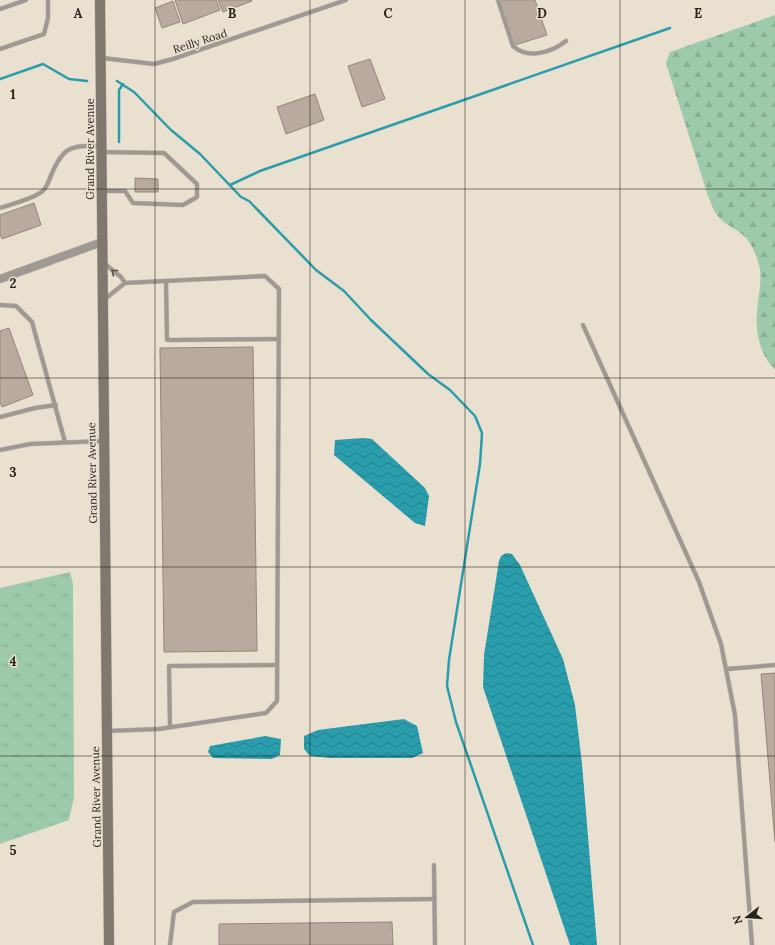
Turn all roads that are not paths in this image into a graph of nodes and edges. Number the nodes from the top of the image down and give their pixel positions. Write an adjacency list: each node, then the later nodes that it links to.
1 (26, 0): 6 (lane)
2 (48, 0): 8 (lane)
3 (100, 0): 9 (main road, Grand River Avenue)
4 (346, 0): 9 (lane, Reilly Road)
5 (498, 0): 7 (lane)
6 (0, 9)
7 (566, 41)
8 (0, 49)
9 (101, 58): 10 (main road, Grand River Avenue)
10 (102, 149): 11 (main road, Grand River Avenue); 11 (lane); 12 (lane)
11 (102, 191): 13 (main road, Grand River Avenue)
12 (0, 208)
13 (102, 242): 14 (main road, Grand River Avenue); 15 (street)
14 (102, 262): 17 (lane, one-way to 14); 18 (main road, Grand River Avenue)
15 (0, 279)
16 (166, 281): 17 (lane); 21 (lane); 21 (lane)
17 (125, 283): 18 (lane)
18 (103, 302): 24 (main road, Grand River Avenue)
19 (0, 305): 22 (lane)
20 (583, 325): 29 (lane)
21 (278, 339): 27 (lane)
22 (56, 405): 23 (lane); 25 (lane)
23 (0, 416)
24 (104, 441): 25 (lane); 31 (main road, Grand River Avenue)
25 (65, 442): 26 (lane)
26 (0, 450)
27 (277, 665): 30 (lane); 30 (lane)
28 (775, 665): 29 (lane)
29 (727, 669): 37 (lane)
30 (170, 727): 31 (lane)
31 (107, 731): 34 (main road, Grand River Avenue)
32 (434, 865): 33 (lane)
33 (434, 899): 35 (lane); 36 (lane)
34 (109, 945)
35 (170, 945)
36 (435, 945)
37 (752, 945)

